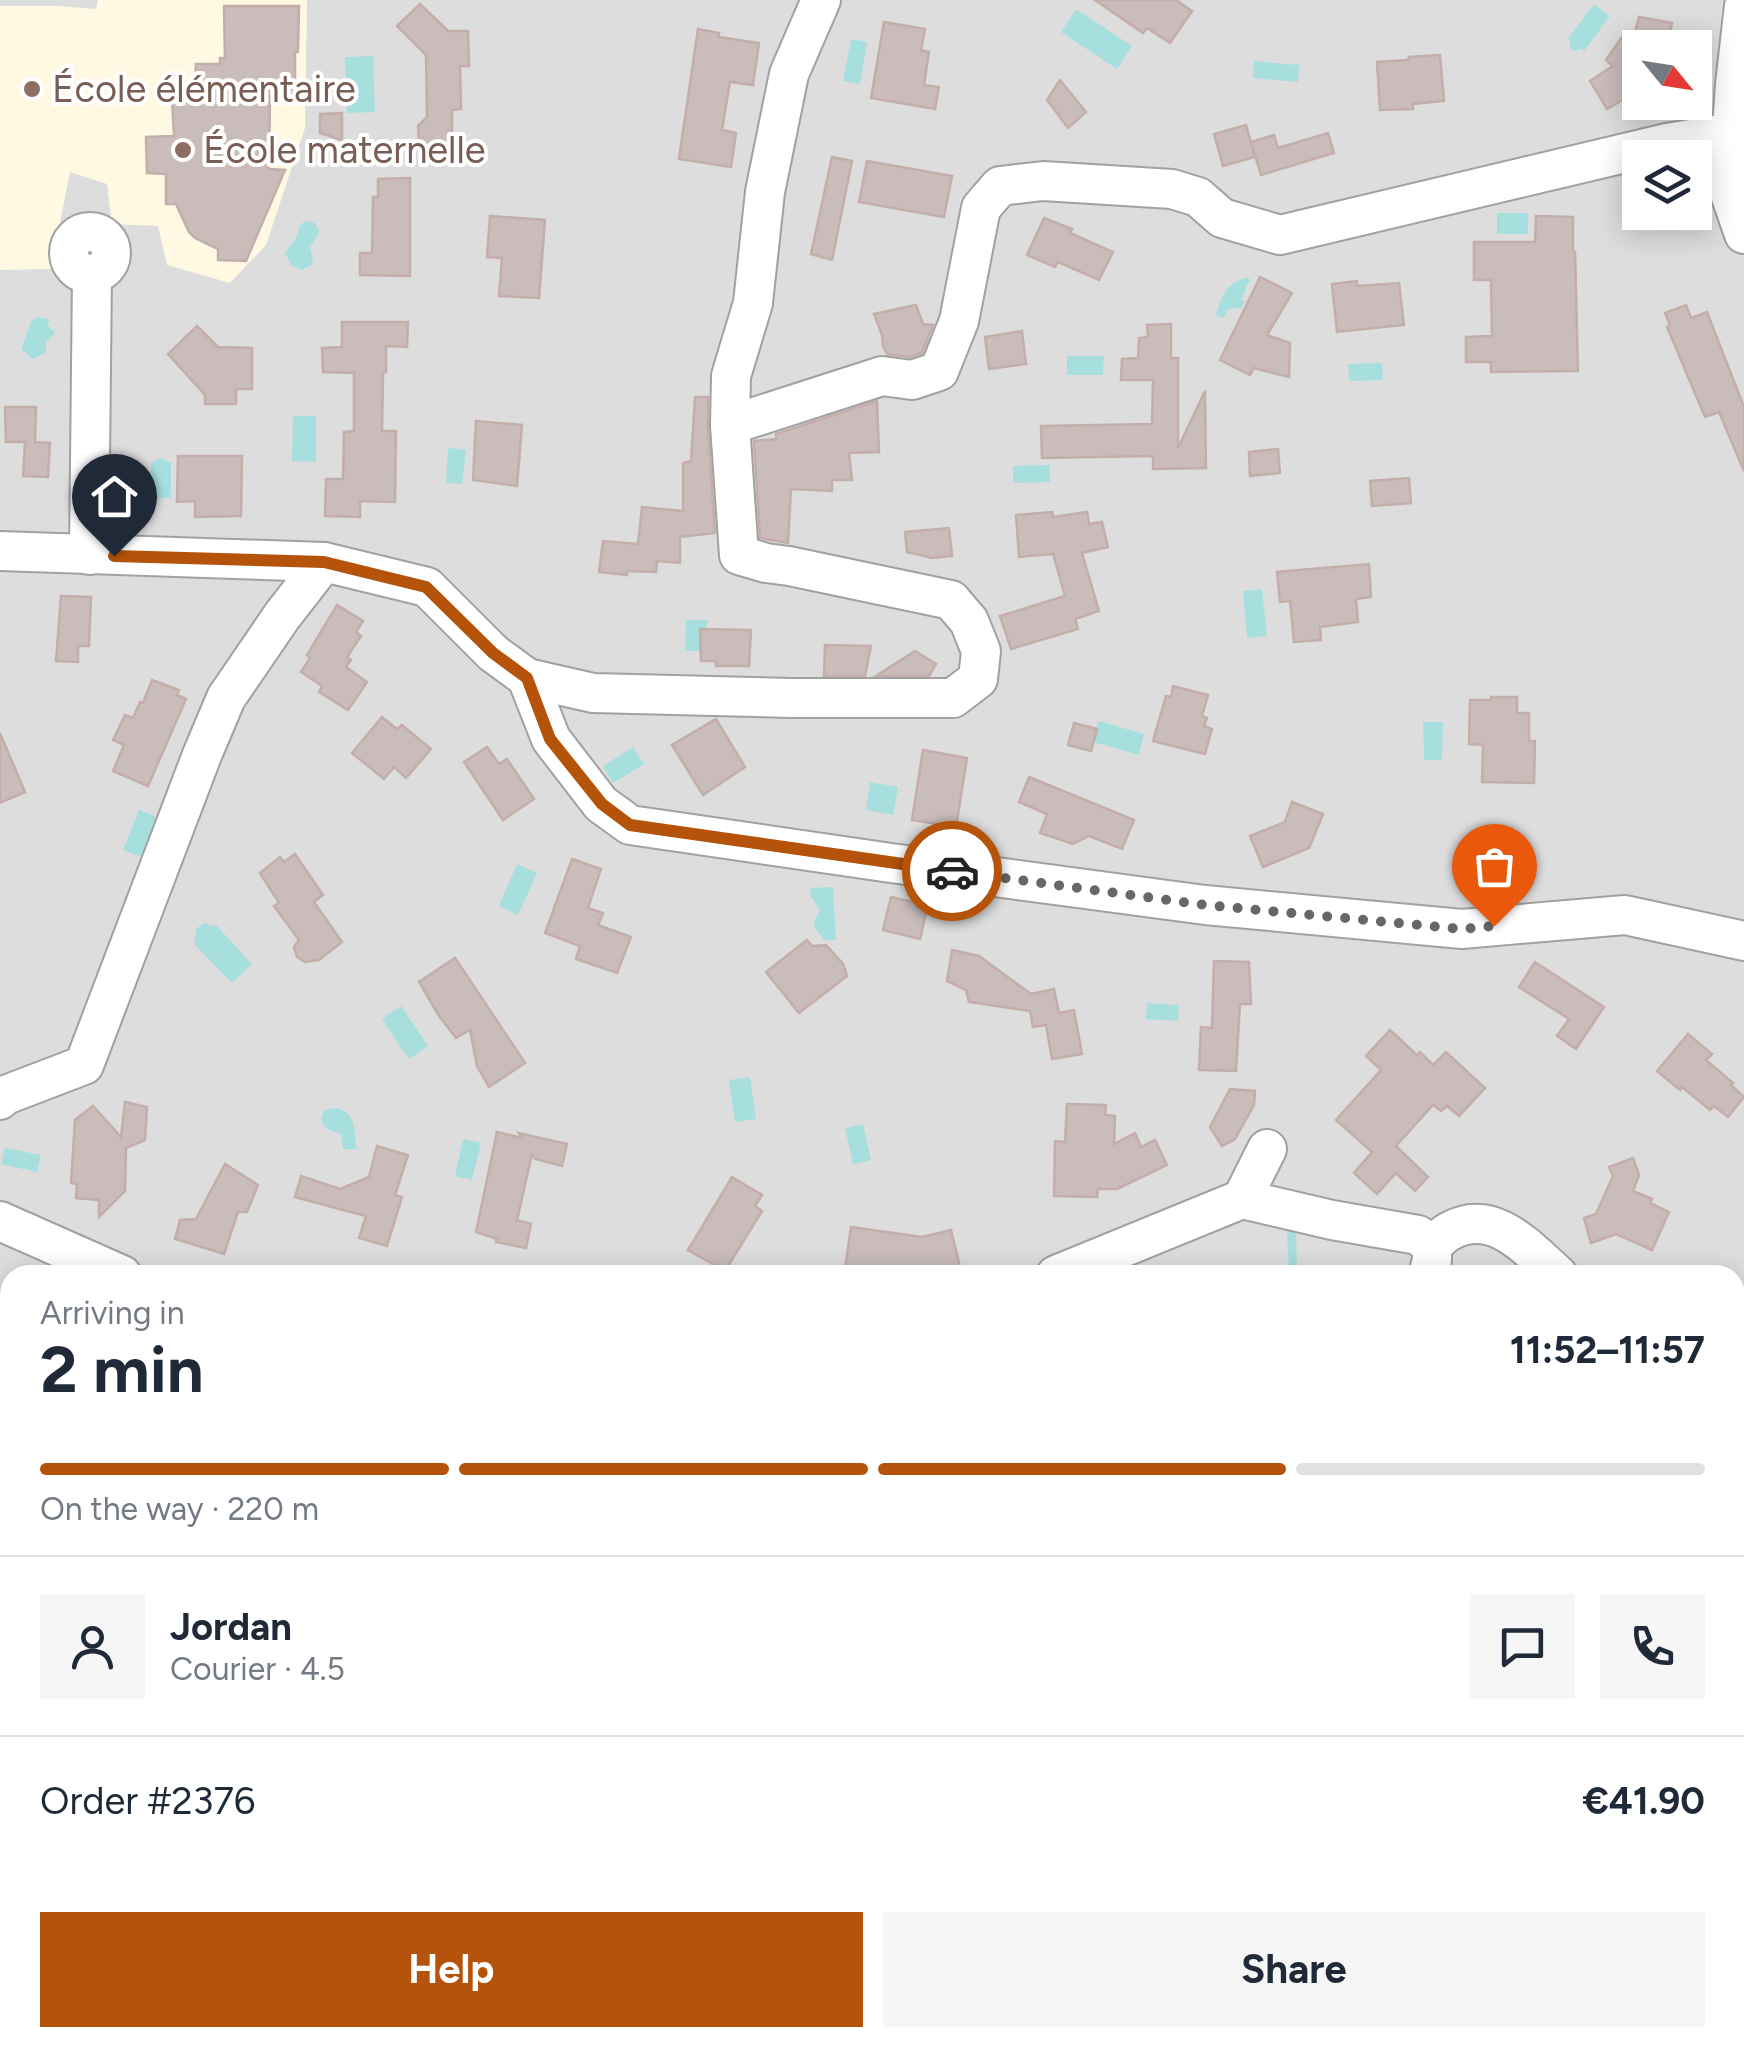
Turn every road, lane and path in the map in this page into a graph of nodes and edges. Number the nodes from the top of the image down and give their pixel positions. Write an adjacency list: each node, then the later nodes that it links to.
1 (820, 0): 6 (street)
2 (1743, 16): 3 (street)
3 (1733, 132): 4 (street); 6 (street)
4 (1744, 234)
5 (92, 274): 8 (street)
6 (730, 424): 10 (street)
7 (0, 551): 8 (street)
8 (90, 555): 9 (street)
9 (324, 562): 10 (street); 12 (street)
10 (527, 678): 11 (street)
11 (1744, 941)
12 (0, 1100)
13 (1266, 1148): 14 (street)
14 (1242, 1199): 16 (street); 17 (street)
15 (0, 1222): 18 (street)
16 (1430, 1260): 19 (street)
17 (1118, 1264)
18 (99, 1265)
19 (1546, 1265)

